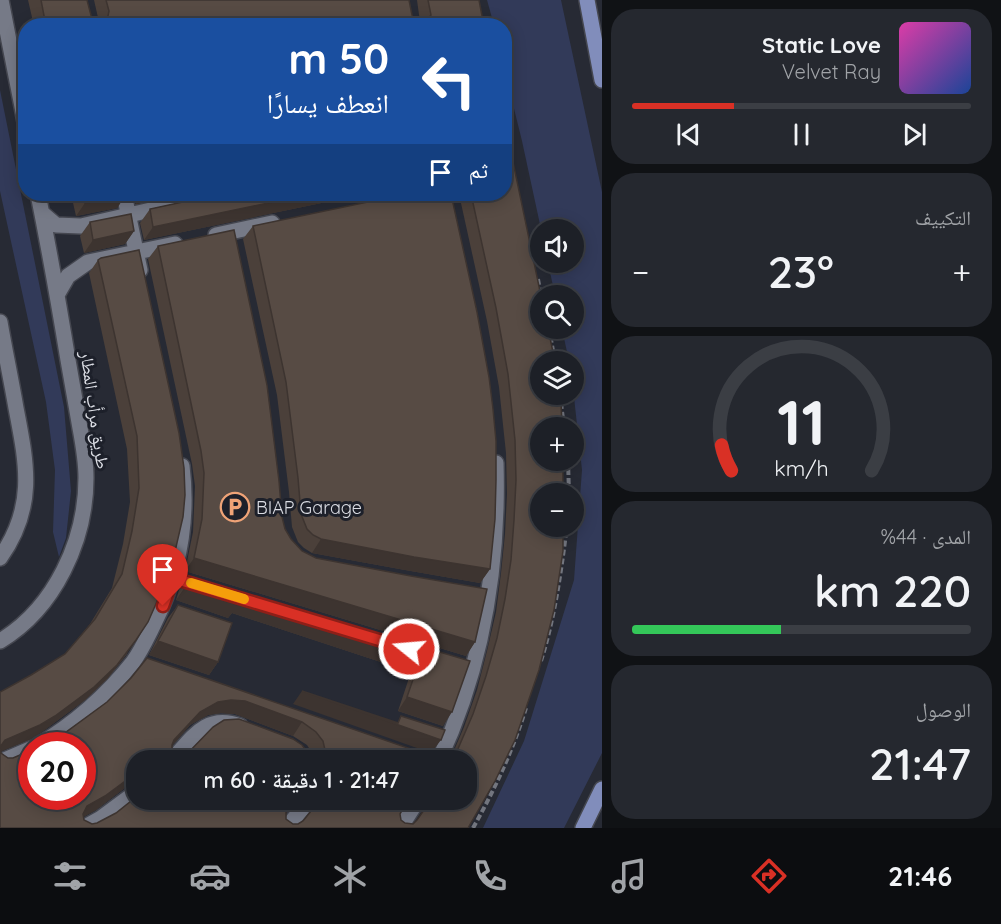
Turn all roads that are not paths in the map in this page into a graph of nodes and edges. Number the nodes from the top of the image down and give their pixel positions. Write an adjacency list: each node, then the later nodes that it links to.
1 (1, 0): 4 (lane)
2 (586, 0): 3 (main road)
3 (602, 80)
4 (18, 86)
5 (39, 201): 8 (lane, طريق مرأب المطار)
6 (125, 201): 9 (lane)
7 (181, 203): 9 (lane)
8 (42, 213): 9 (lane); 13 (lane, طريق مرأب المطار)
9 (128, 215): 11 (lane)
10 (288, 220): 11 (lane)
11 (136, 252): 12 (lane); 13 (lane)
12 (144, 286)
13 (57, 295): 18 (lane, طريق مرأب المطار)
14 (0, 322): 17 (lane)
15 (495, 453): 22 (lane)
16 (181, 455): 20 (lane)
17 (0, 558)
18 (0, 641)
19 (254, 731): 21 (lane)
20 (59, 732)
21 (181, 750)
22 (441, 750)
23 (18, 754): 24 (lane)
24 (0, 762)
25 (602, 789): 32 (main road)
26 (126, 799): 29 (lane)
27 (301, 810): 30 (lane)
28 (412, 810): 31 (lane)
29 (83, 828)
30 (286, 828)
31 (400, 828)
32 (583, 828)

